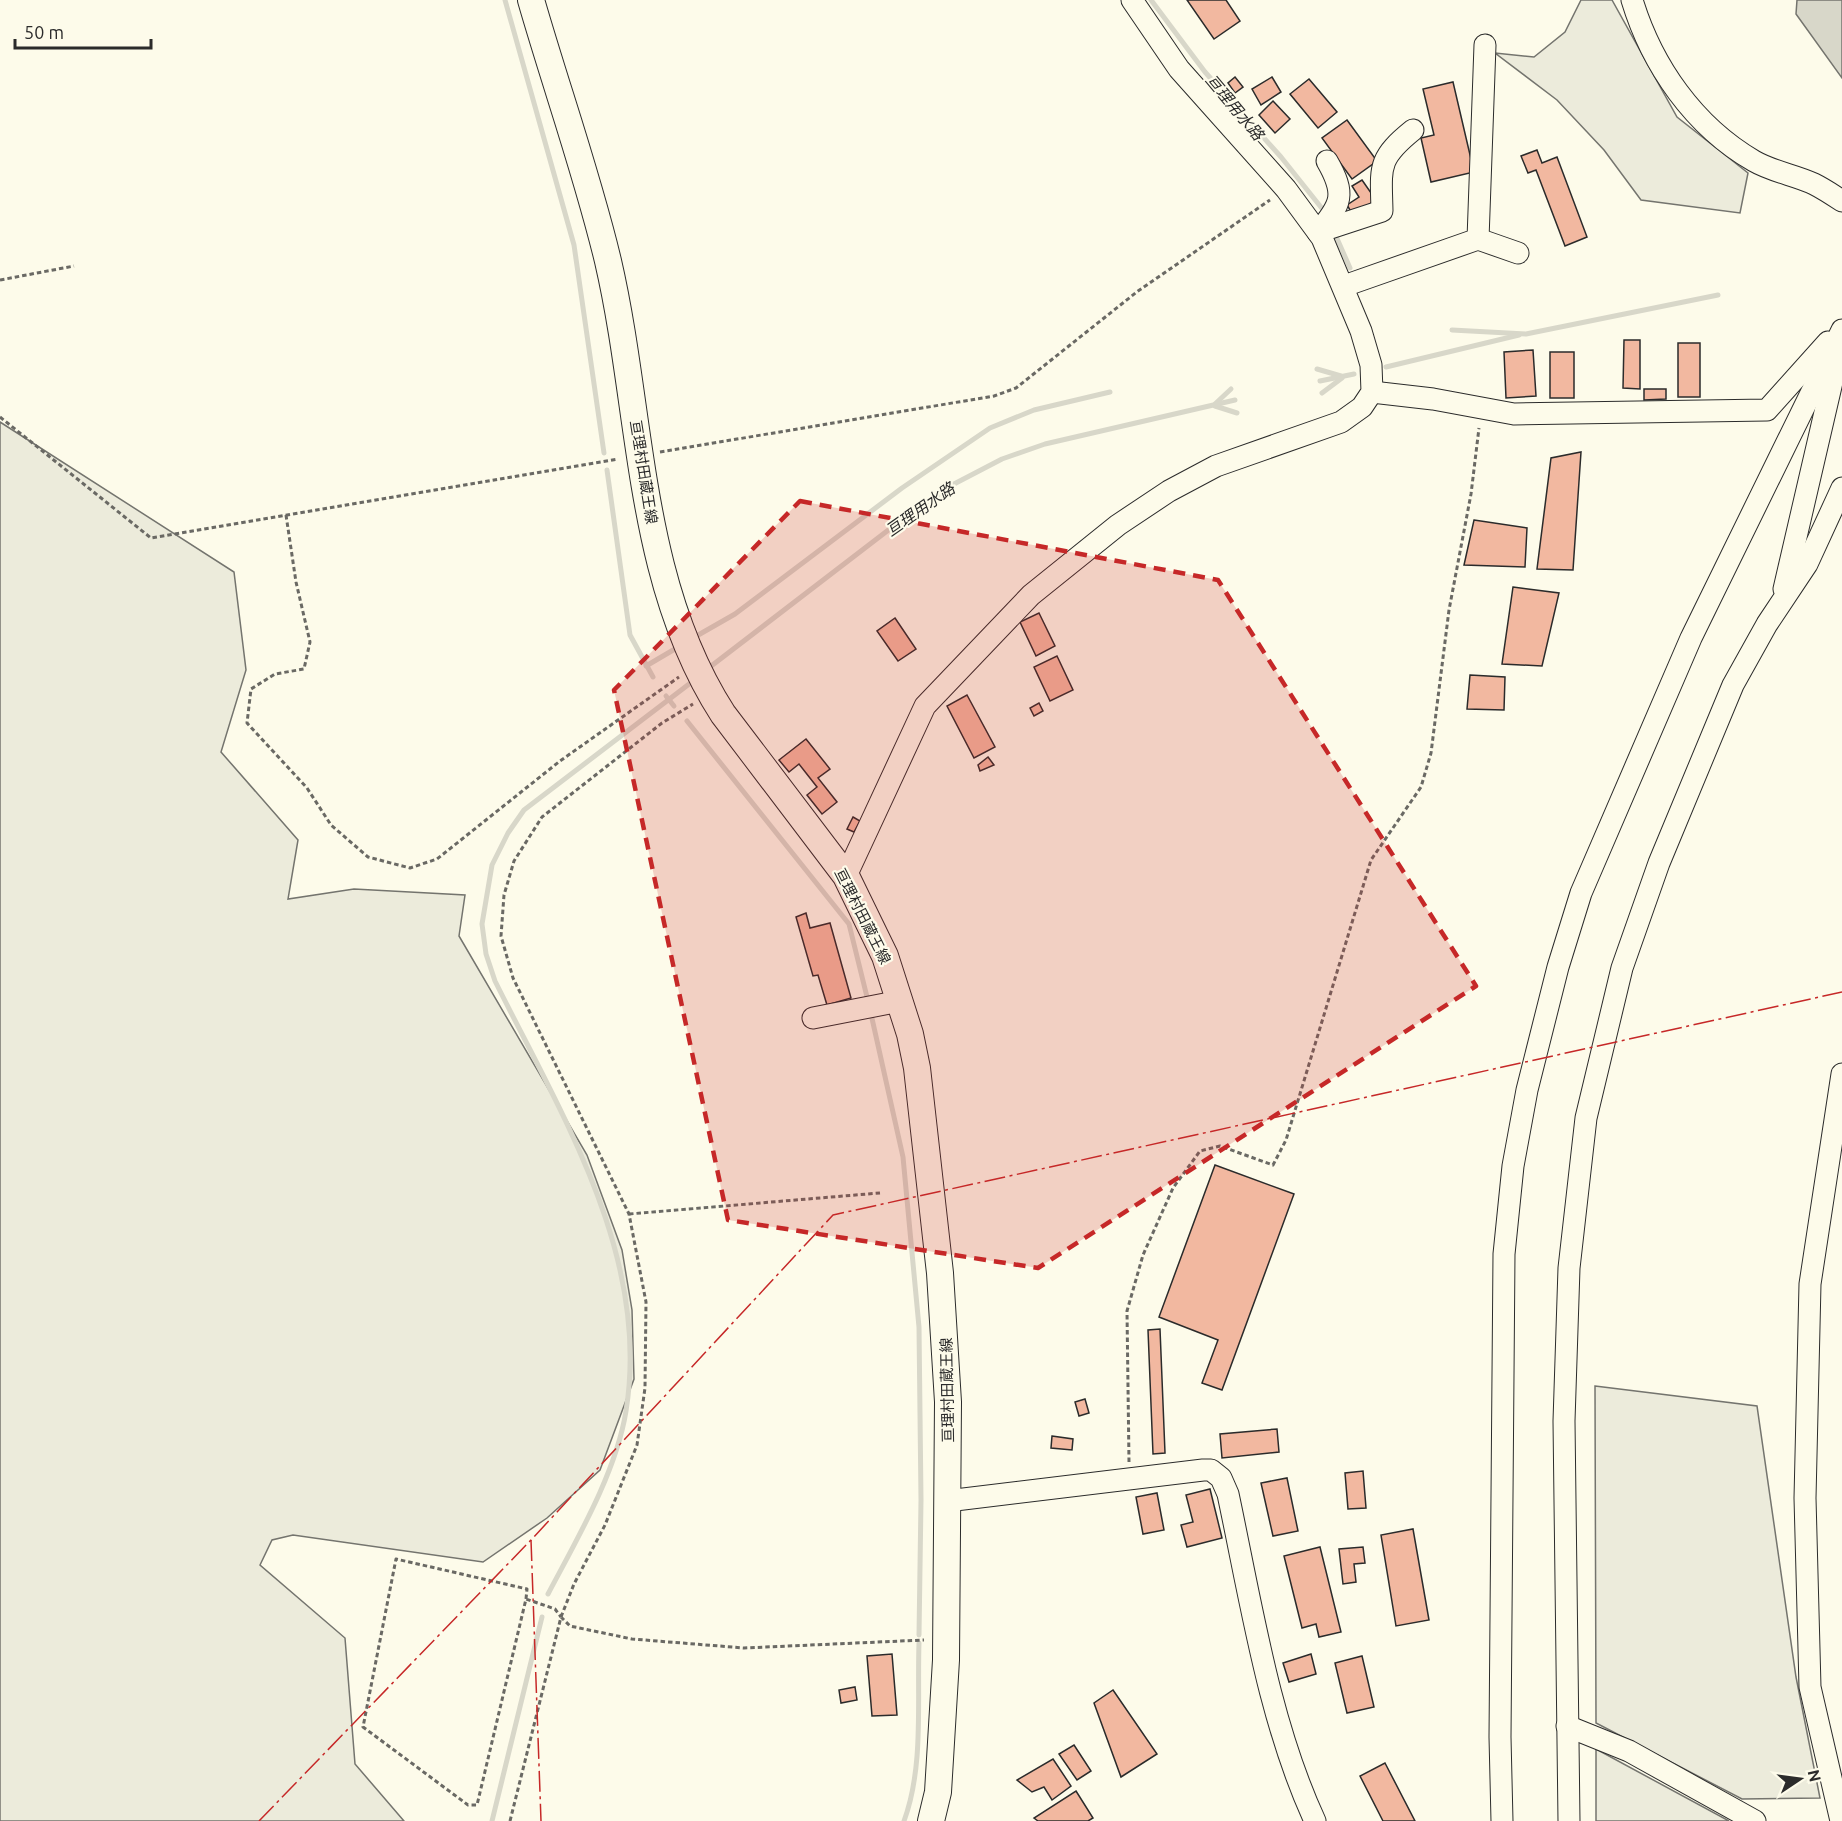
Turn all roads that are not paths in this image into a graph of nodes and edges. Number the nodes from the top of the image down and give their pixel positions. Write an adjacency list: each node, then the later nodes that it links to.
1 (531, 0): 17 (main road, 亘理村田蔵王線)
2 (1133, 0): 8 (street)
3 (1632, 0): 7 (street)
4 (1485, 45): 9 (street)
5 (1413, 130): 8 (street)
6 (1327, 161): 8 (street)
7 (1842, 201)
8 (1318, 232): 11 (street)
9 (1478, 239): 10 (street); 11 (street)
10 (1518, 253)
11 (1344, 286): 14 (street)
12 (1842, 329): 14 (street); 25 (street)
13 (1842, 338): 16 (street)
14 (1372, 392): 17 (street)
15 (1842, 488): 16 (street)
16 (1781, 603): 22 (street)
17 (846, 876): 18 (main road, 亘理村田蔵王線)
18 (900, 1001): 19 (street); 21 (main road, 亘理村田蔵王線)
19 (813, 1018)
20 (1842, 1074): 28 (street)
21 (947, 1501): 23 (main road, 亘理村田蔵王線); 24 (street)
22 (1567, 1726): 26 (street); 27 (street)
23 (931, 1821)
24 (1315, 1821)
25 (1502, 1821)
26 (1569, 1821)
27 (1755, 1821)
28 (1838, 1821)

